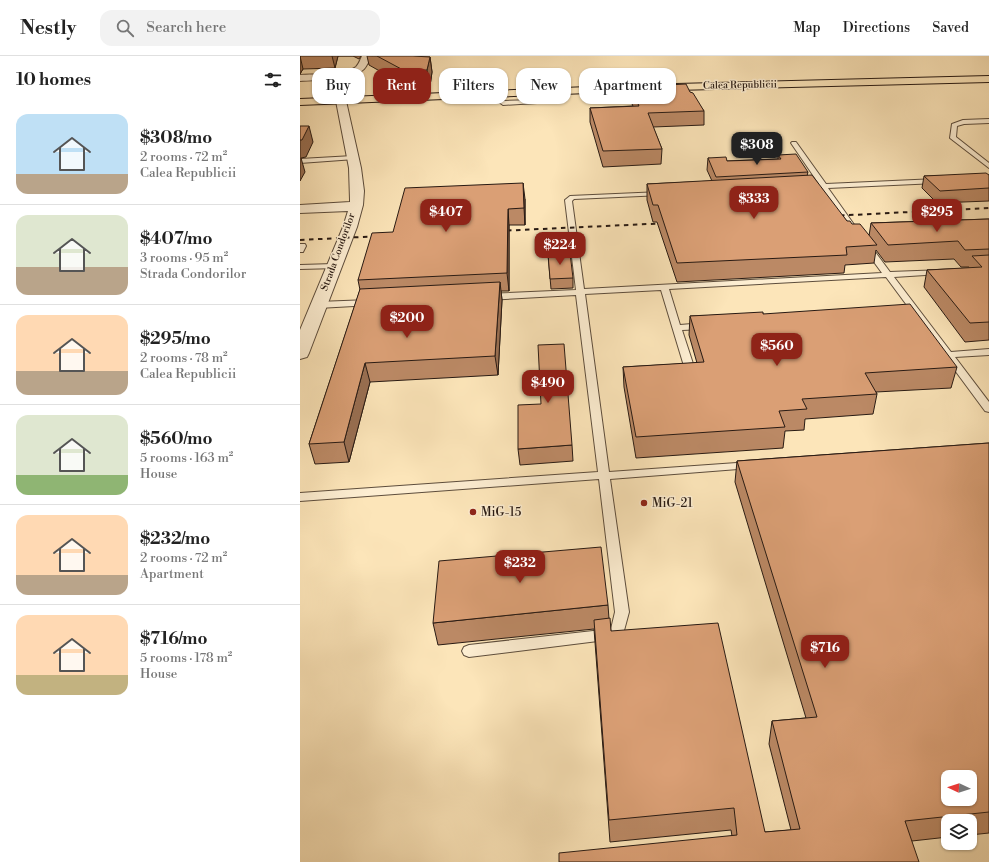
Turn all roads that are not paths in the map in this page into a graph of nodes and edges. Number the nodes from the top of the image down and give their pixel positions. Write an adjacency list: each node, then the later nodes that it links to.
1 (367, 56): 2 (street)
2 (302, 78)
3 (988, 78): 4 (main road, Calea Republicii)
4 (676, 89)
5 (579, 91): 6 (main road, Calea Republicii)
6 (508, 93)
7 (439, 96): 8 (main road, Calea Republicii)
8 (365, 99)
9 (312, 101): 10 (main road, Calea Republicii)
10 (300, 102)
11 (342, 104): 14 (street, Strada Condorilor)
12 (989, 120): 16 (lane)
13 (794, 144): 18 (lane)
14 (353, 158): 15 (lane); 21 (street, Strada Condorilor)
15 (300, 161)
16 (989, 166)
17 (942, 181): 18 (lane)
18 (823, 187): 19 (lane); 26 (lane)
19 (799, 188)
20 (674, 193): 28 (lane)
21 (355, 206): 22 (street); 23 (street, Strada Condorilor)
22 (300, 208)
23 (334, 266): 24 (lane); 31 (street, Strada Condorilor)
24 (300, 267)
25 (950, 272): 26 (lane)
26 (888, 276): 27 (lane); 36 (lane)
27 (664, 287): 28 (lane); 33 (lane)
28 (580, 292): 29 (lane); 40 (lane)
29 (477, 297)
30 (382, 302): 31 (lane)
31 (318, 306): 34 (street, Strada Condorilor)
32 (717, 325): 33 (lane)
33 (677, 328): 37 (lane)
34 (300, 351)
35 (989, 352): 36 (lane)
36 (947, 355): 38 (lane)
37 (692, 376)
38 (989, 410)
39 (761, 464): 40 (lane)
40 (604, 476): 41 (lane); 42 (lane)
41 (300, 497)
42 (469, 651)

